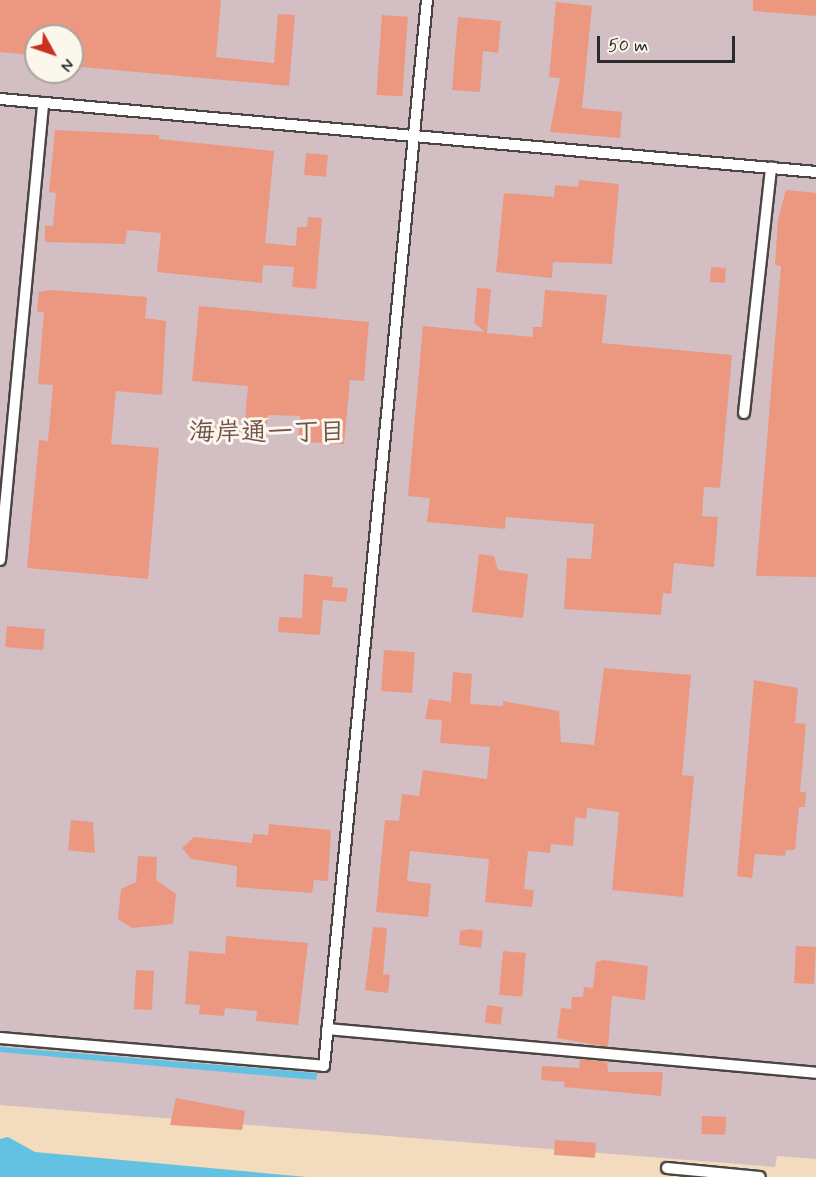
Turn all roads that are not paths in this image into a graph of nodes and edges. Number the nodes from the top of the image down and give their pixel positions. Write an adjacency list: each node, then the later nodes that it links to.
1 (427, 0): 4 (lane)
2 (0, 99): 3 (lane)
3 (42, 103): 4 (lane); 8 (lane)
4 (415, 137): 5 (lane); 9 (lane)
5 (771, 167): 6 (lane); 7 (lane)
6 (816, 171)
7 (744, 413)
8 (0, 560)
9 (327, 1029): 10 (lane); 11 (lane)
10 (0, 1038)
11 (816, 1073)
12 (667, 1168): 13 (lane)
13 (760, 1177)

